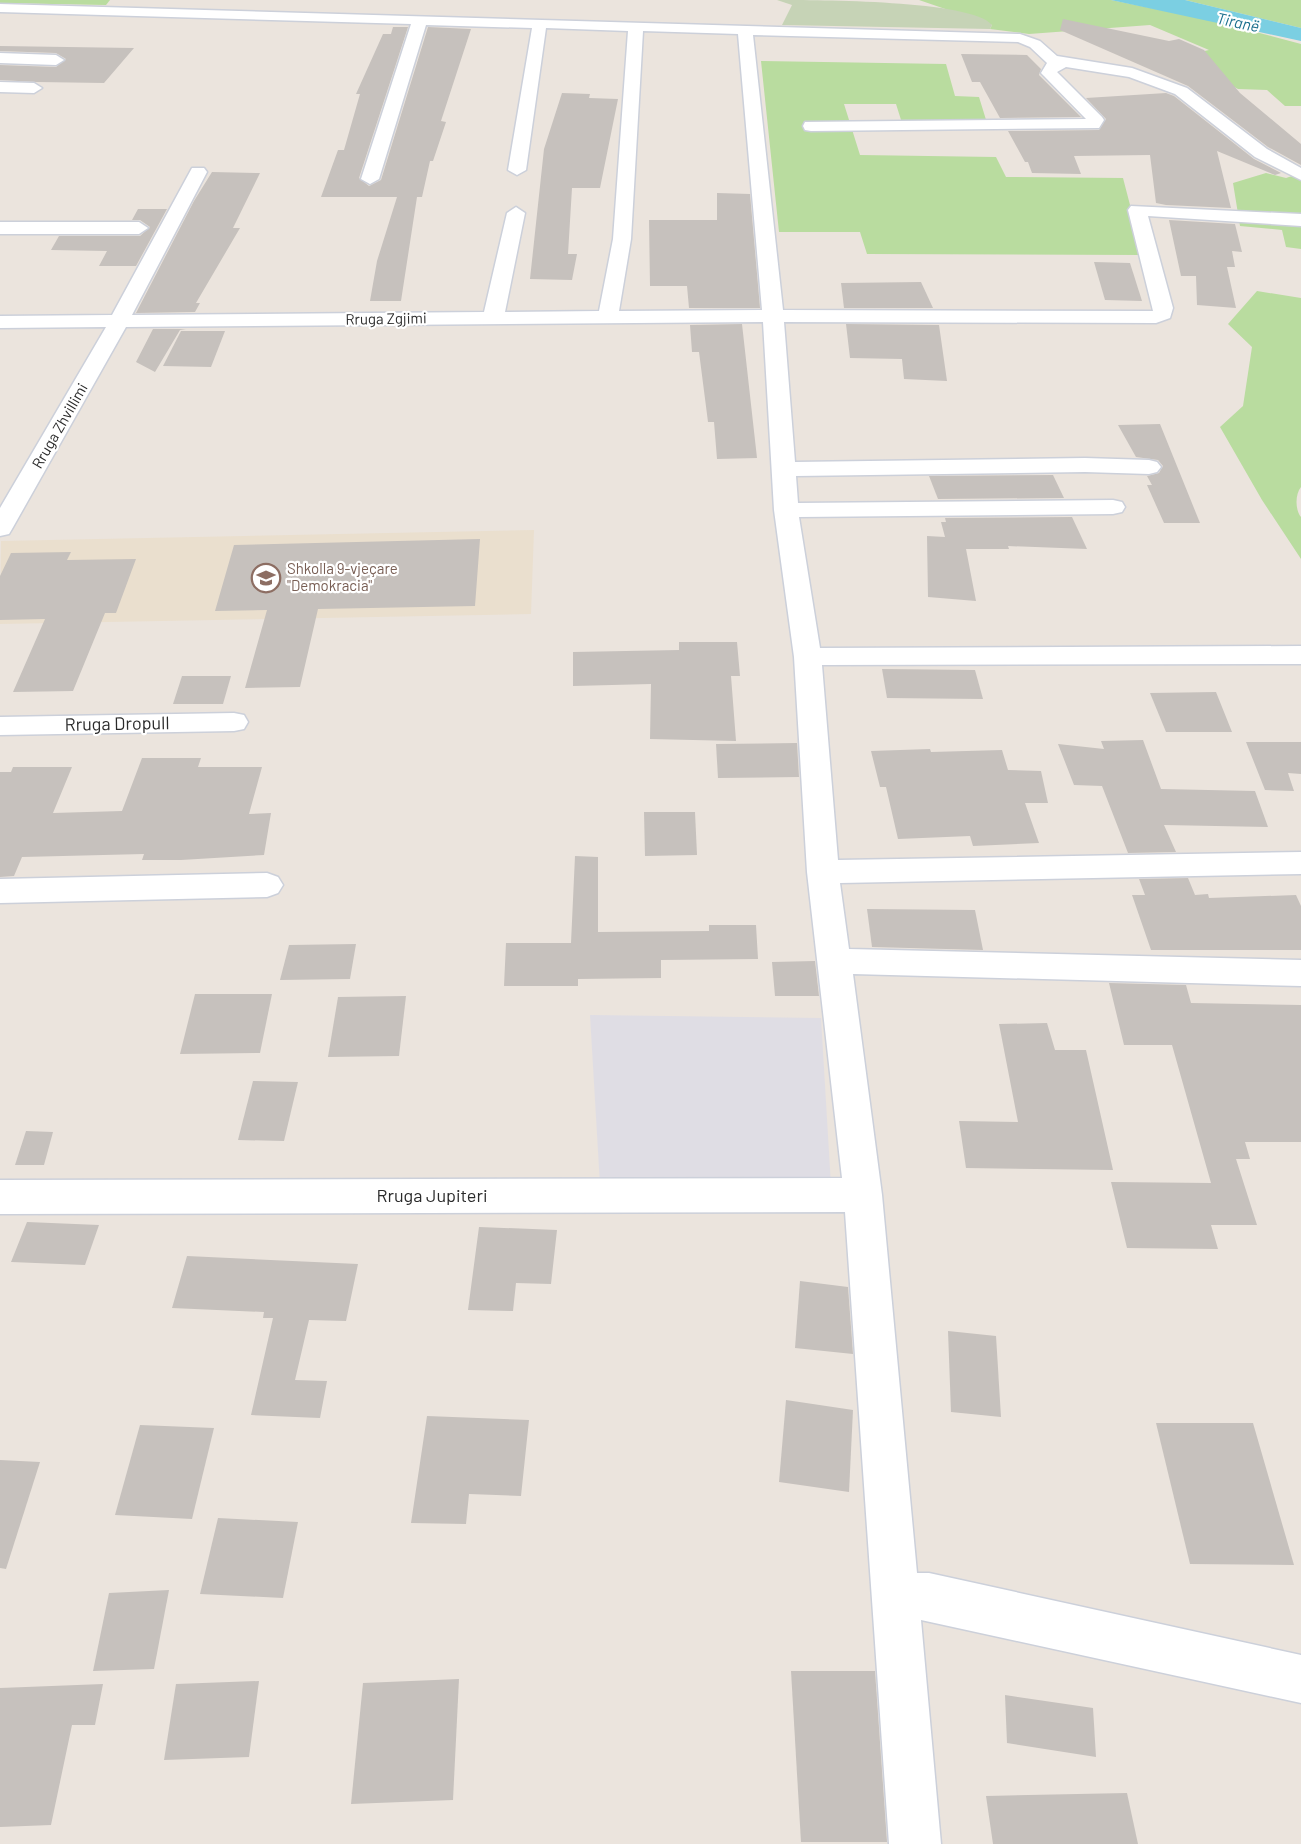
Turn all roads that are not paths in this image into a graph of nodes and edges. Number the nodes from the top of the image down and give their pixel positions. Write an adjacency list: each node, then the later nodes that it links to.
1 (0, 8): 2 (street)
2 (420, 20): 3 (street); 15 (street)
3 (540, 23): 4 (street); 12 (street)
4 (636, 26): 5 (street); 21 (street)
5 (745, 29): 8 (street); 20 (street)
6 (0, 58): 7 (street)
7 (56, 60)
8 (1063, 63): 11 (street); 14 (street)
9 (0, 87): 10 (street)
10 (34, 88)
11 (811, 126)
12 (517, 170)
13 (198, 172): 24 (street, Rruga Zhvillimi)
14 (1301, 175)
15 (370, 179)
16 (516, 213): 22 (street)
17 (1301, 220): 20 (street, Rruga Zgjimi)
18 (0, 228): 19 (street)
19 (139, 228)
20 (773, 316): 21 (street, Rruga Zgjimi); 26 (street)
21 (608, 317): 22 (street, Rruga Zgjimi)
22 (493, 318): 24 (street, Rruga Zgjimi)
23 (0, 322): 24 (street, Rruga Zgjimi)
24 (119, 322): 29 (street, Rruga Zhvillimi)
25 (1149, 467): 26 (street)
26 (783, 469): 28 (street)
27 (1113, 507): 28 (street)
28 (786, 510): 31 (street)
29 (0, 529)
30 (1301, 656): 31 (street)
31 (808, 657): 35 (street)
32 (234, 722): 33 (street, Rruga Dropull)
33 (0, 726)
34 (1301, 863): 35 (street)
35 (823, 872): 38 (street)
36 (267, 885): 37 (street)
37 (0, 891)
38 (834, 961): 39 (street); 40 (street)
39 (1301, 973)
40 (863, 1195): 41 (street, Rruga Jupiteri); 42 (street)
41 (0, 1197)
42 (895, 1597): 43 (street); 44 (street)
43 (1301, 1679)
44 (915, 1844)

